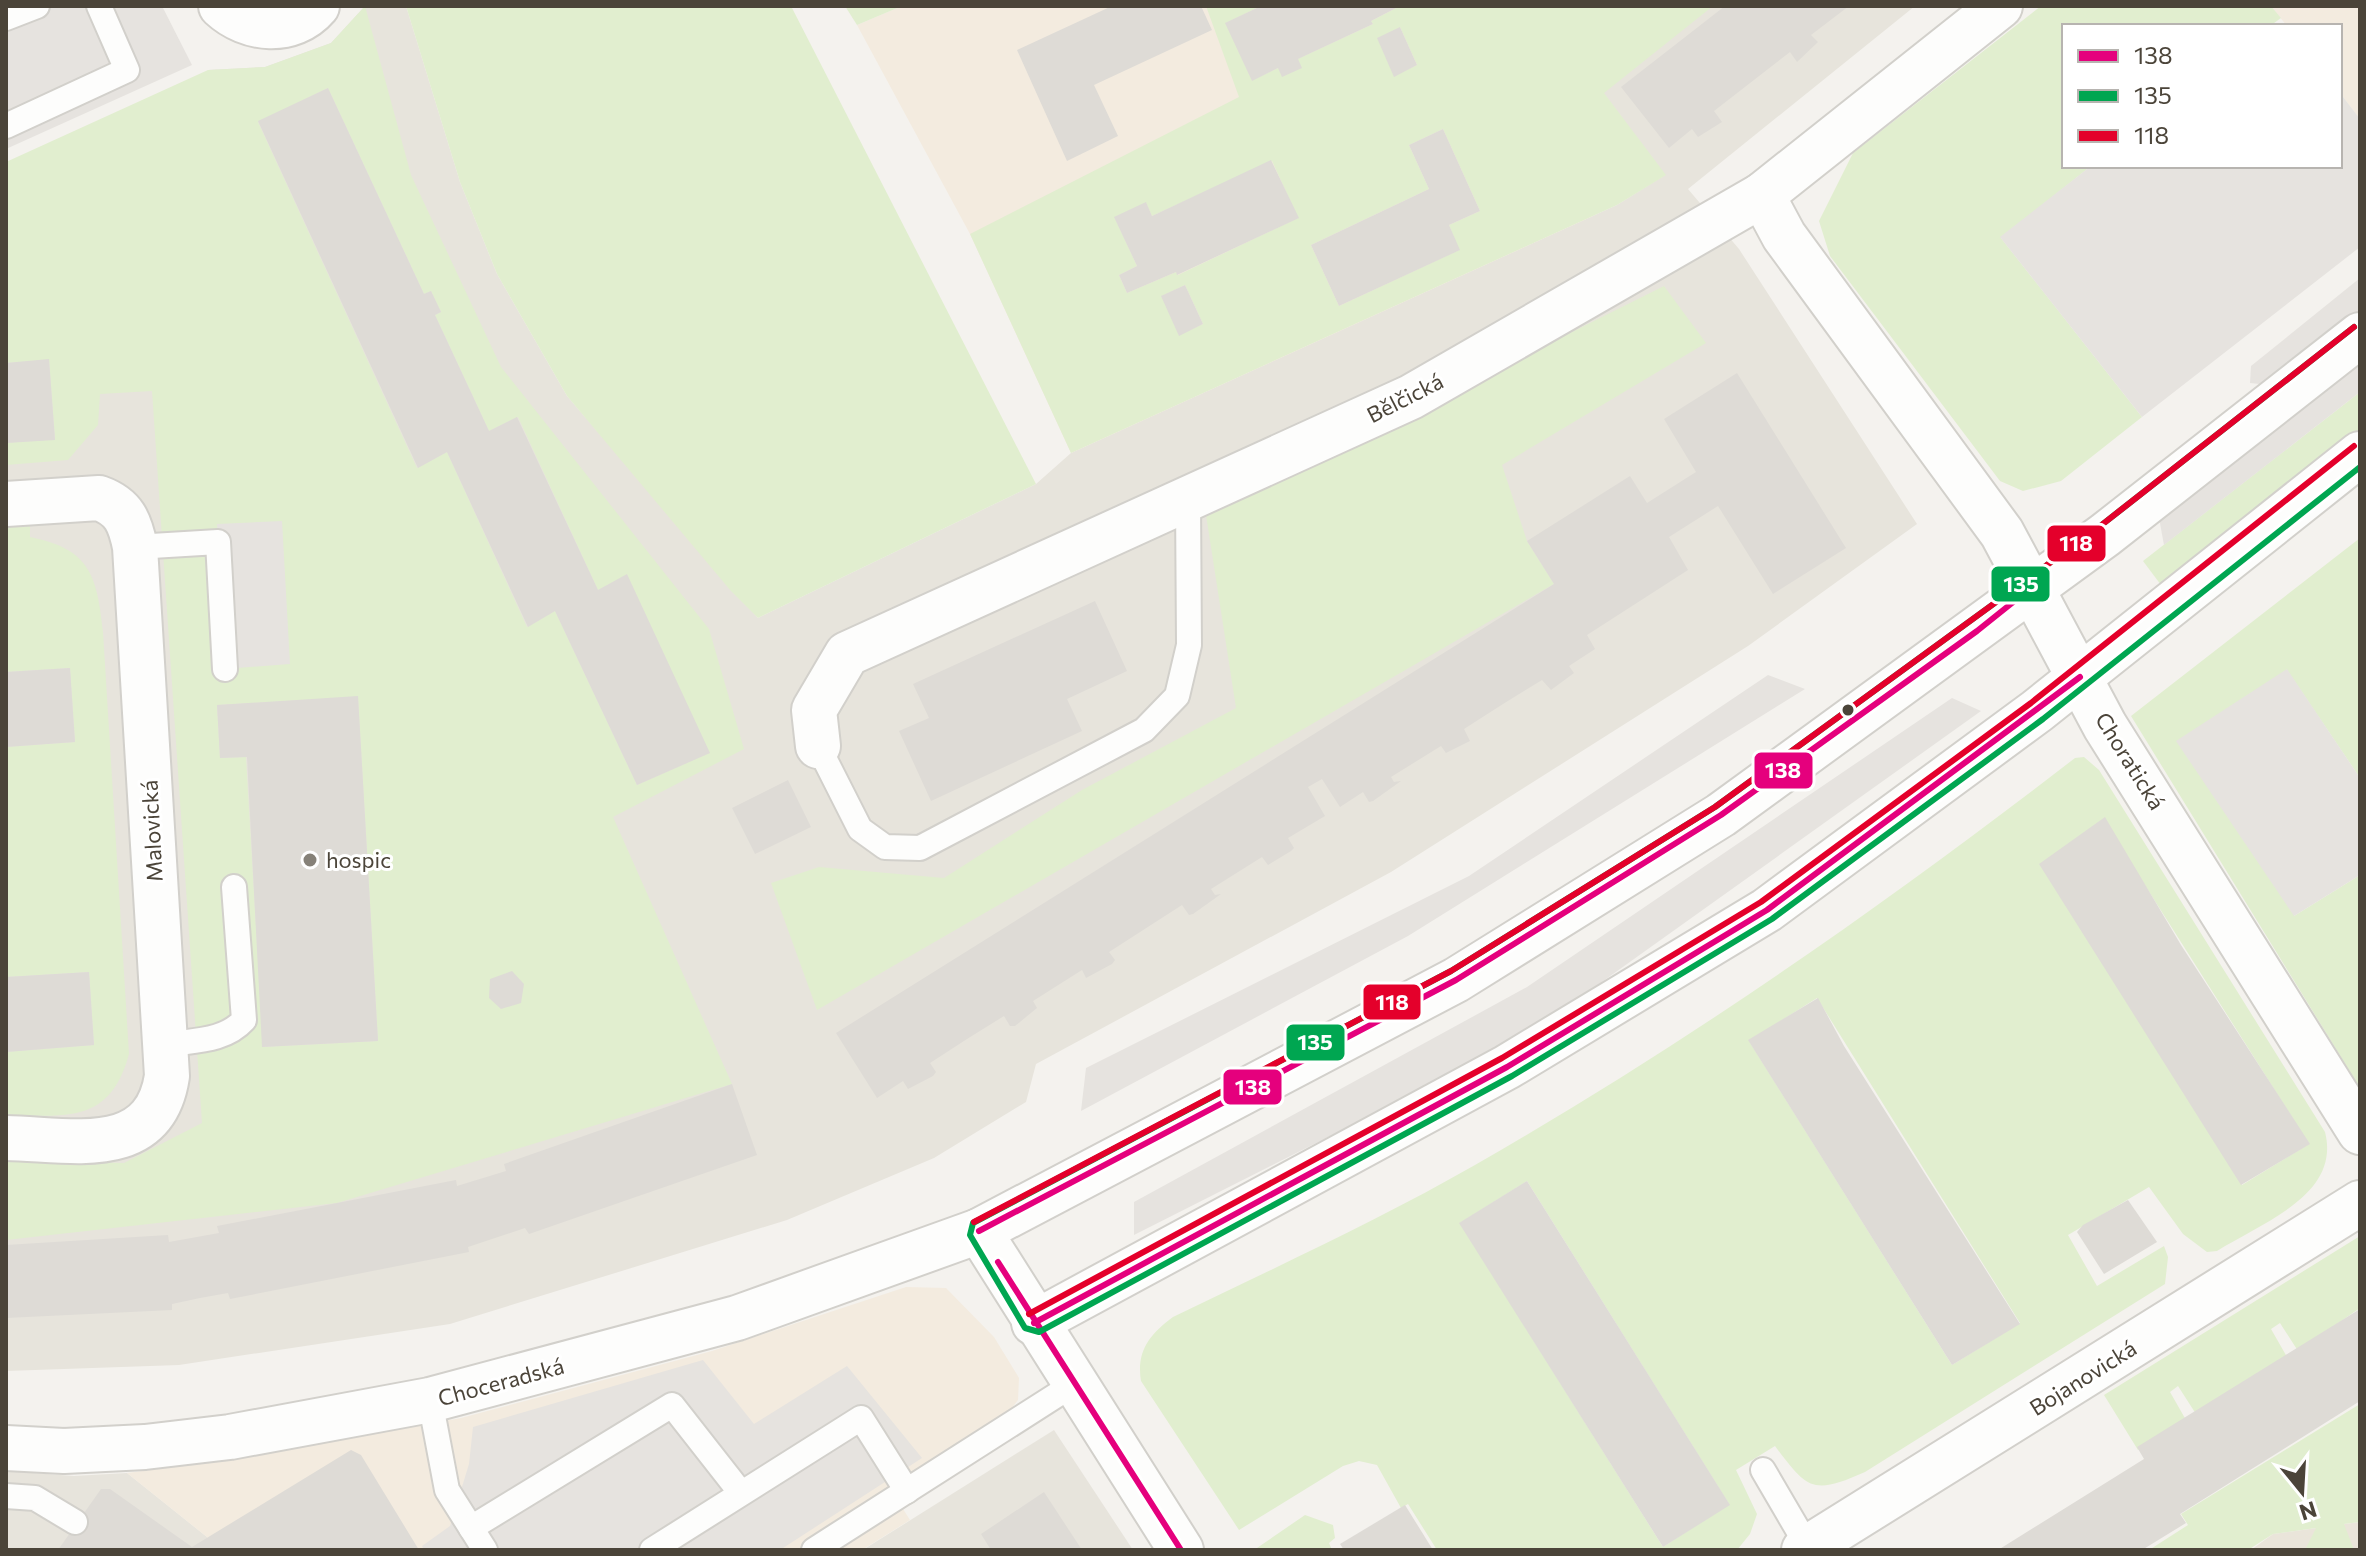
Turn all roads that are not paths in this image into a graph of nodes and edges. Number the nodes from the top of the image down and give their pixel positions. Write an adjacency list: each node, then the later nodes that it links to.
1 (37, 6): 6 (lane)
2 (99, 6): 7 (lane)
3 (221, 6): 4 (street)
4 (317, 6)
5 (2000, 6): 8 (street, Bělčická)
6 (6, 18)
7 (6, 126)
8 (1762, 195): 11 (street, Bělčická); 14 (street, Choratická)
9 (2360, 335): 14 (street, Choceradská)
10 (2360, 454): 16 (street)
11 (1188, 501): 17 (street, Bělčická); 17 (lane)
12 (6, 504): 13 (street, Malovická)
13 (135, 547): 15 (lane); 19 (street, Malovická)
14 (2032, 587): 16 (street, Choratická); 23 (street, Choceradská)
15 (225, 669)
16 (2080, 677): 20 (street, Choratická); 24 (street)
17 (818, 746)
18 (234, 887): 19 (lane)
19 (165, 1045): 21 (street, Malovická)
20 (2360, 1132)
21 (6, 1138)
22 (2360, 1203): 34 (street, Bojanovická)
23 (979, 1231): 24 (street); 26 (street, Choceradská)
24 (1034, 1323): 25 (street)
25 (1074, 1384): 29 (lane); 38 (street)
26 (430, 1400): 27 (street, Choceradská); 33 (lane)
27 (6, 1448)
28 (1763, 1470): 34 (lane)
29 (907, 1491): 30 (lane); 37 (lane)
30 (741, 1493): 33 (lane); 36 (lane)
31 (6, 1496): 32 (lane)
32 (75, 1522)
33 (471, 1528): 35 (lane)
34 (1806, 1549)
35 (485, 1550)
36 (652, 1550)
37 (814, 1550)
38 (1181, 1550)

